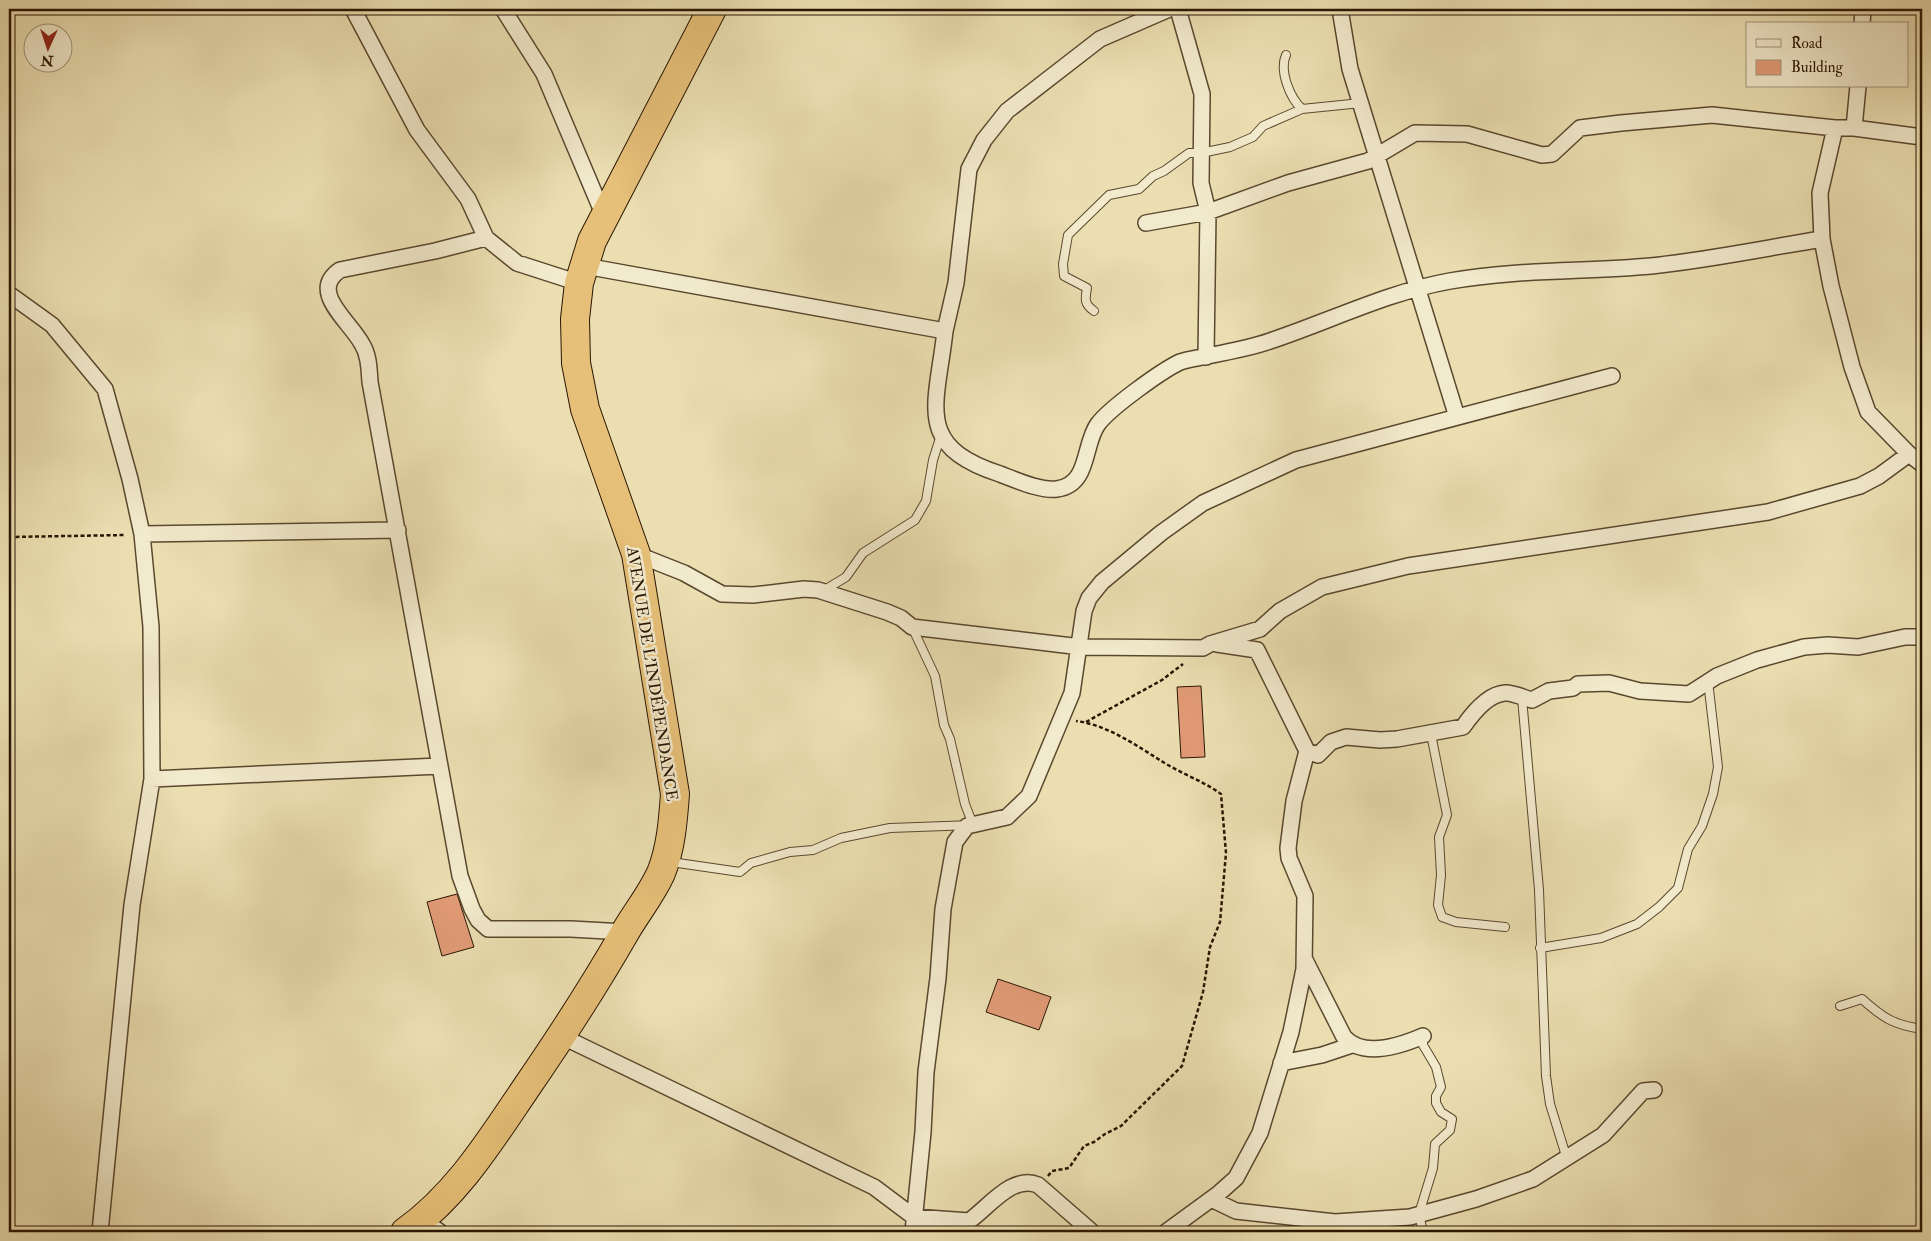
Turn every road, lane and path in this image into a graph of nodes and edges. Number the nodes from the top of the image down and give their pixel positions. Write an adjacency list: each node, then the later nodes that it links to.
1 (353, 9): 21 (street)
2 (503, 9): 19 (street)
3 (712, 9): 19 (highway, AVENUE DE L'INDÉPENDANCE)
4 (1170, 9): 27 (street)
5 (1178, 9): 16 (street)
6 (1340, 9): 11 (street)
7 (1863, 9): 8 (street)
8 (1862, 22)
9 (1286, 55): 12 (lane)
10 (1858, 88): 14 (street)
11 (1361, 103): 12 (lane); 17 (street)
12 (1302, 109): 16 (lane)
13 (1835, 128): 14 (street); 17 (street); 22 (street)
14 (1854, 128): 15 (street)
15 (1922, 137)
16 (1201, 154): 18 (street); 26 (lane)
17 (1377, 156): 18 (street); 24 (street)
18 (1208, 212): 20 (street); 28 (street)
19 (604, 216): 23 (highway, AVENUE DE L'INDÉPENDANCE)
20 (1146, 223)
21 (486, 238): 23 (street); 34 (street)
22 (1822, 239): 24 (street); 32 (street)
23 (582, 275): 27 (street); 37 (highway, AVENUE DE L'INDÉPENDANCE)
24 (1418, 288): 28 (street); 30 (street)
25 (9, 294): 35 (street)
26 (1094, 311)
27 (945, 331): 31 (street)
28 (1206, 356): 31 (street)
29 (1612, 376): 30 (street)
30 (1457, 417): 43 (street)
31 (941, 436): 38 (lane)
32 (1909, 454): 33 (street); 39 (street)
33 (1922, 464)
34 (398, 530): 35 (street); 51 (street)
35 (142, 534): 36 (path); 52 (street)
36 (9, 537)
37 (636, 554): 38 (street); 54 (highway, AVENUE DE L'INDÉPENDANCE)
38 (822, 591): 40 (street)
39 (1268, 622): 42 (street); 44 (street)
40 (912, 627): 43 (street); 53 (lane)
41 (1922, 637): 45 (street)
42 (1207, 646): 43 (street); 44 (street); 48 (path)
43 (1080, 647): 47 (street)
44 (1260, 654): 50 (street)
45 (1708, 681): 46 (street); 57 (lane)
46 (1522, 698): 49 (street); 57 (lane)
47 (1061, 719): 48 (path); 53 (street)
48 (1086, 722): 67 (path)
49 (1431, 734): 50 (street); 55 (lane)
50 (1307, 751): 58 (street)
51 (439, 766): 52 (street); 56 (street)
52 (152, 779): 72 (street)
53 (973, 825): 54 (lane); 70 (street)
54 (664, 861): 56 (highway, AVENUE DE L'INDÉPENDANCE)
55 (1505, 927)
56 (625, 932): 62 (highway, AVENUE DE L'INDÉPENDANCE)
57 (1540, 948): 66 (lane)
58 (1304, 959): 63 (street); 64 (street)
59 (1840, 1006): 60 (lane)
60 (1922, 1029)
61 (1423, 1036): 63 (street); 69 (lane)
62 (563, 1037): 70 (street); 71 (highway, AVENUE DE L'INDÉPENDANCE)
63 (1352, 1045): 64 (street)
64 (1281, 1063): 68 (street)
65 (1654, 1090): 66 (street)
66 (1567, 1159): 69 (street)
67 (1038, 1185): 70 (street); 74 (street)
68 (1211, 1199): 69 (street); 75 (street)
69 (1418, 1214): 76 (lane)
70 (914, 1217): 73 (street)
71 (422, 1228)
72 (100, 1232)
73 (914, 1232)
74 (1092, 1232)
75 (1166, 1232)
76 (1423, 1232)

